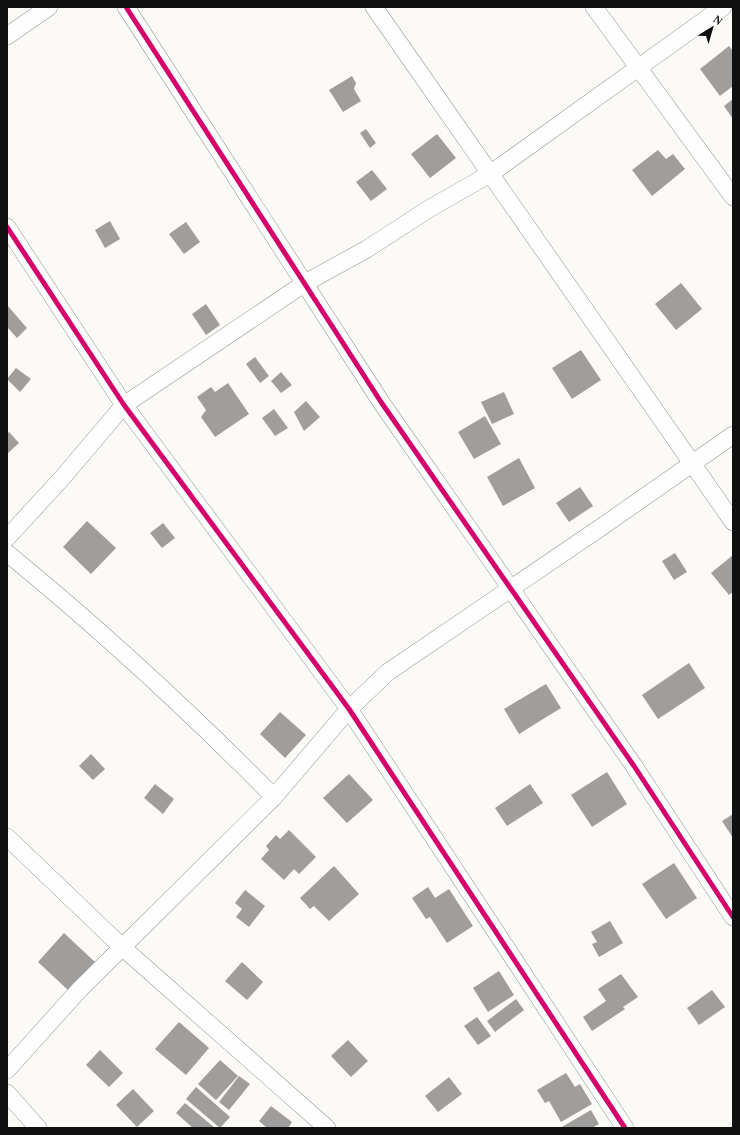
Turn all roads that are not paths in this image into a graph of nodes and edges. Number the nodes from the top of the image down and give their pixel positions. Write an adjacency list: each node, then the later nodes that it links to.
1 (49, 7): 6 (street)
2 (126, 7): 11 (street)
3 (374, 7): 8 (street)
4 (594, 7): 7 (street)
5 (723, 7): 7 (street)
6 (7, 36)
7 (638, 69): 8 (street); 9 (street)
8 (490, 174): 11 (street); 14 (street)
9 (733, 197)
10 (7, 227): 12 (street)
11 (305, 283): 12 (street); 18 (street)
12 (124, 405): 16 (street); 19 (street)
13 (733, 435): 14 (street)
14 (692, 464): 15 (street); 18 (street)
15 (733, 522)
16 (7, 538)
17 (7, 552): 20 (street)
18 (512, 588): 19 (street); 22 (street)
19 (349, 709): 20 (street); 28 (street)
20 (274, 797): 23 (street)
21 (7, 837): 23 (street)
22 (733, 917)
23 (122, 947): 24 (street); 27 (street)
24 (7, 1070)
25 (7, 1093): 26 (street)
26 (38, 1128)
27 (327, 1128)
28 (625, 1128)

